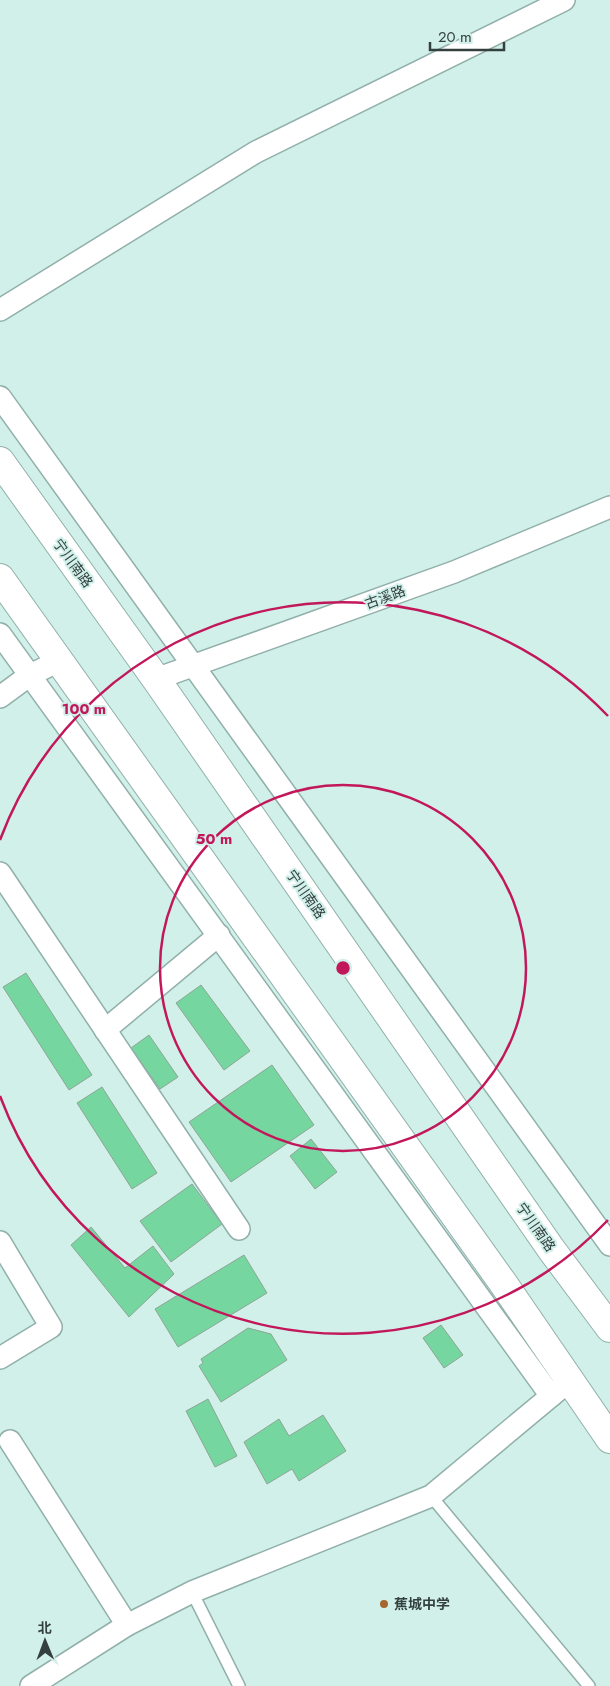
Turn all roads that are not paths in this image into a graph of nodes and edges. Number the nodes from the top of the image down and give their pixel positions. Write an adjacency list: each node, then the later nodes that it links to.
1 (564, 0): 2 (street)
2 (0, 310)
3 (0, 397): 9 (street)
4 (0, 461): 11 (main road, 宁川南路)
5 (610, 508): 9 (street, 古溪路)
6 (0, 578): 8 (main road)
7 (0, 634): 10 (street)
8 (59, 661): 10 (street); 21 (main road)
9 (193, 666): 11 (street, 古溪路); 18 (street)
10 (30, 675): 12 (street); 14 (street)
11 (156, 679): 19 (main road, 宁川南路)
12 (0, 697)
13 (0, 873): 15 (street)
14 (219, 935): 15 (street); 21 (street)
15 (105, 1030): 16 (street)
16 (238, 1230)
17 (0, 1242): 20 (street)
18 (610, 1245)
19 (610, 1328)
20 (0, 1358)
21 (561, 1388): 22 (main road); 24 (street)
22 (610, 1439)
23 (10, 1442): 26 (street)
24 (431, 1496): 25 (street); 29 (lane)
25 (192, 1592): 26 (street); 28 (lane)
26 (127, 1625): 27 (street)
27 (31, 1686)
28 (239, 1686)
29 (589, 1686)

